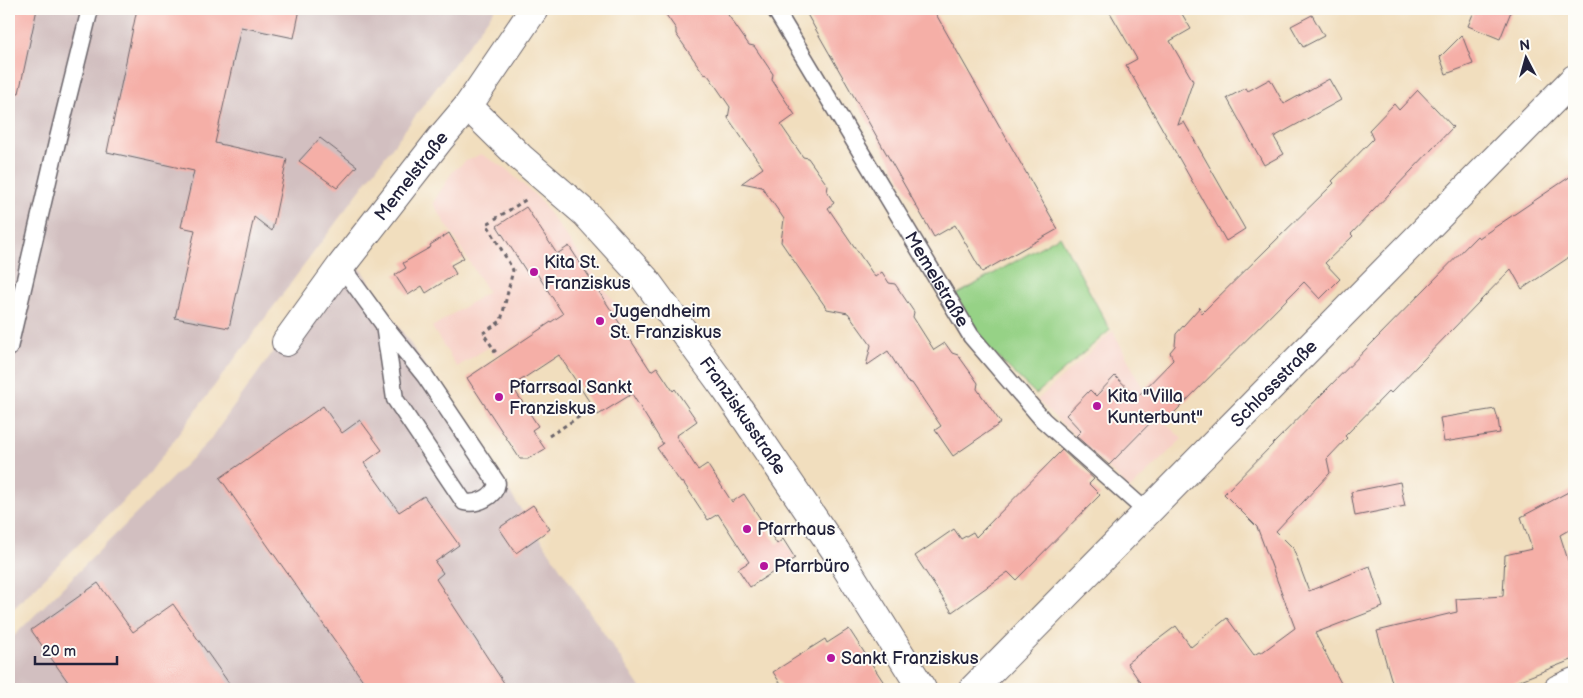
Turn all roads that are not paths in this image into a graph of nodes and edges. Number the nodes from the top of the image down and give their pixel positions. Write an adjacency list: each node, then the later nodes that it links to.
1 (90, 9): 9 (lane)
2 (534, 9): 5 (street, Memelstraße)
3 (774, 9): 10 (lane, Memelstraße)
4 (1574, 79): 10 (street, Schlossstraße)
5 (468, 106): 6 (street, Memelstraße); 12 (street, Franziskusstraße)
6 (341, 266): 7 (lane); 8 (street, Memelstraße)
7 (384, 325): 7 (lane)
8 (286, 342)
9 (9, 348)
10 (1147, 512): 13 (street, Schlossstraße)
11 (1574, 682): 14 (street)
12 (922, 689)
13 (973, 689)
14 (1558, 689)

